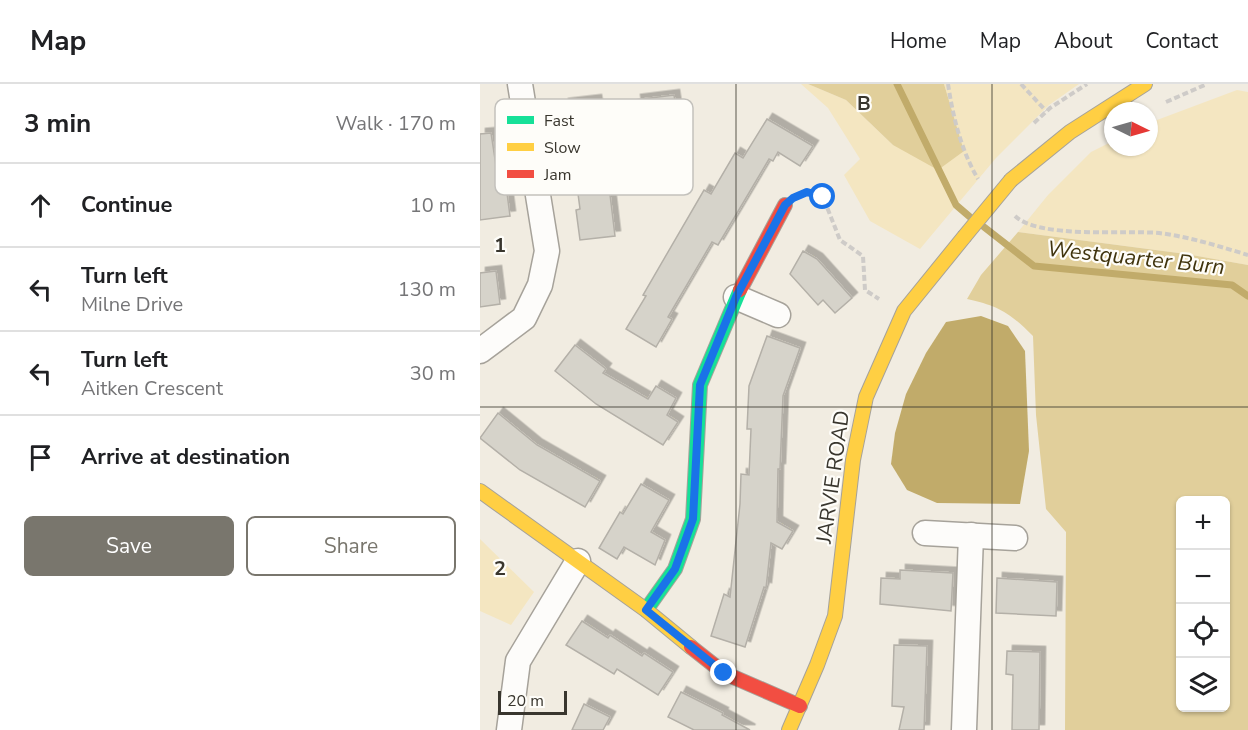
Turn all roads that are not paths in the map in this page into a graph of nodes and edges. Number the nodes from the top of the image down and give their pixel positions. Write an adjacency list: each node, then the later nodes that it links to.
1 (520, 84): 2 (street); 4 (street)
2 (526, 84)
3 (1145, 84): 16 (street, JARVIE ROAD, bridge)
4 (522, 99)
5 (538, 195): 9 (street)
6 (785, 205): 7 (street)
7 (736, 297): 8 (street); 15 (street)
8 (778, 315)
9 (480, 351)
10 (480, 490): 14 (street)
11 (925, 533): 12 (street)
12 (971, 536): 13 (street); 19 (street)
13 (1015, 538)
14 (578, 561): 15 (street); 17 (street)
15 (646, 610): 16 (street)
16 (800, 706): 18 (street, JARVIE ROAD)
17 (509, 730)
18 (789, 730)
19 (964, 730)

